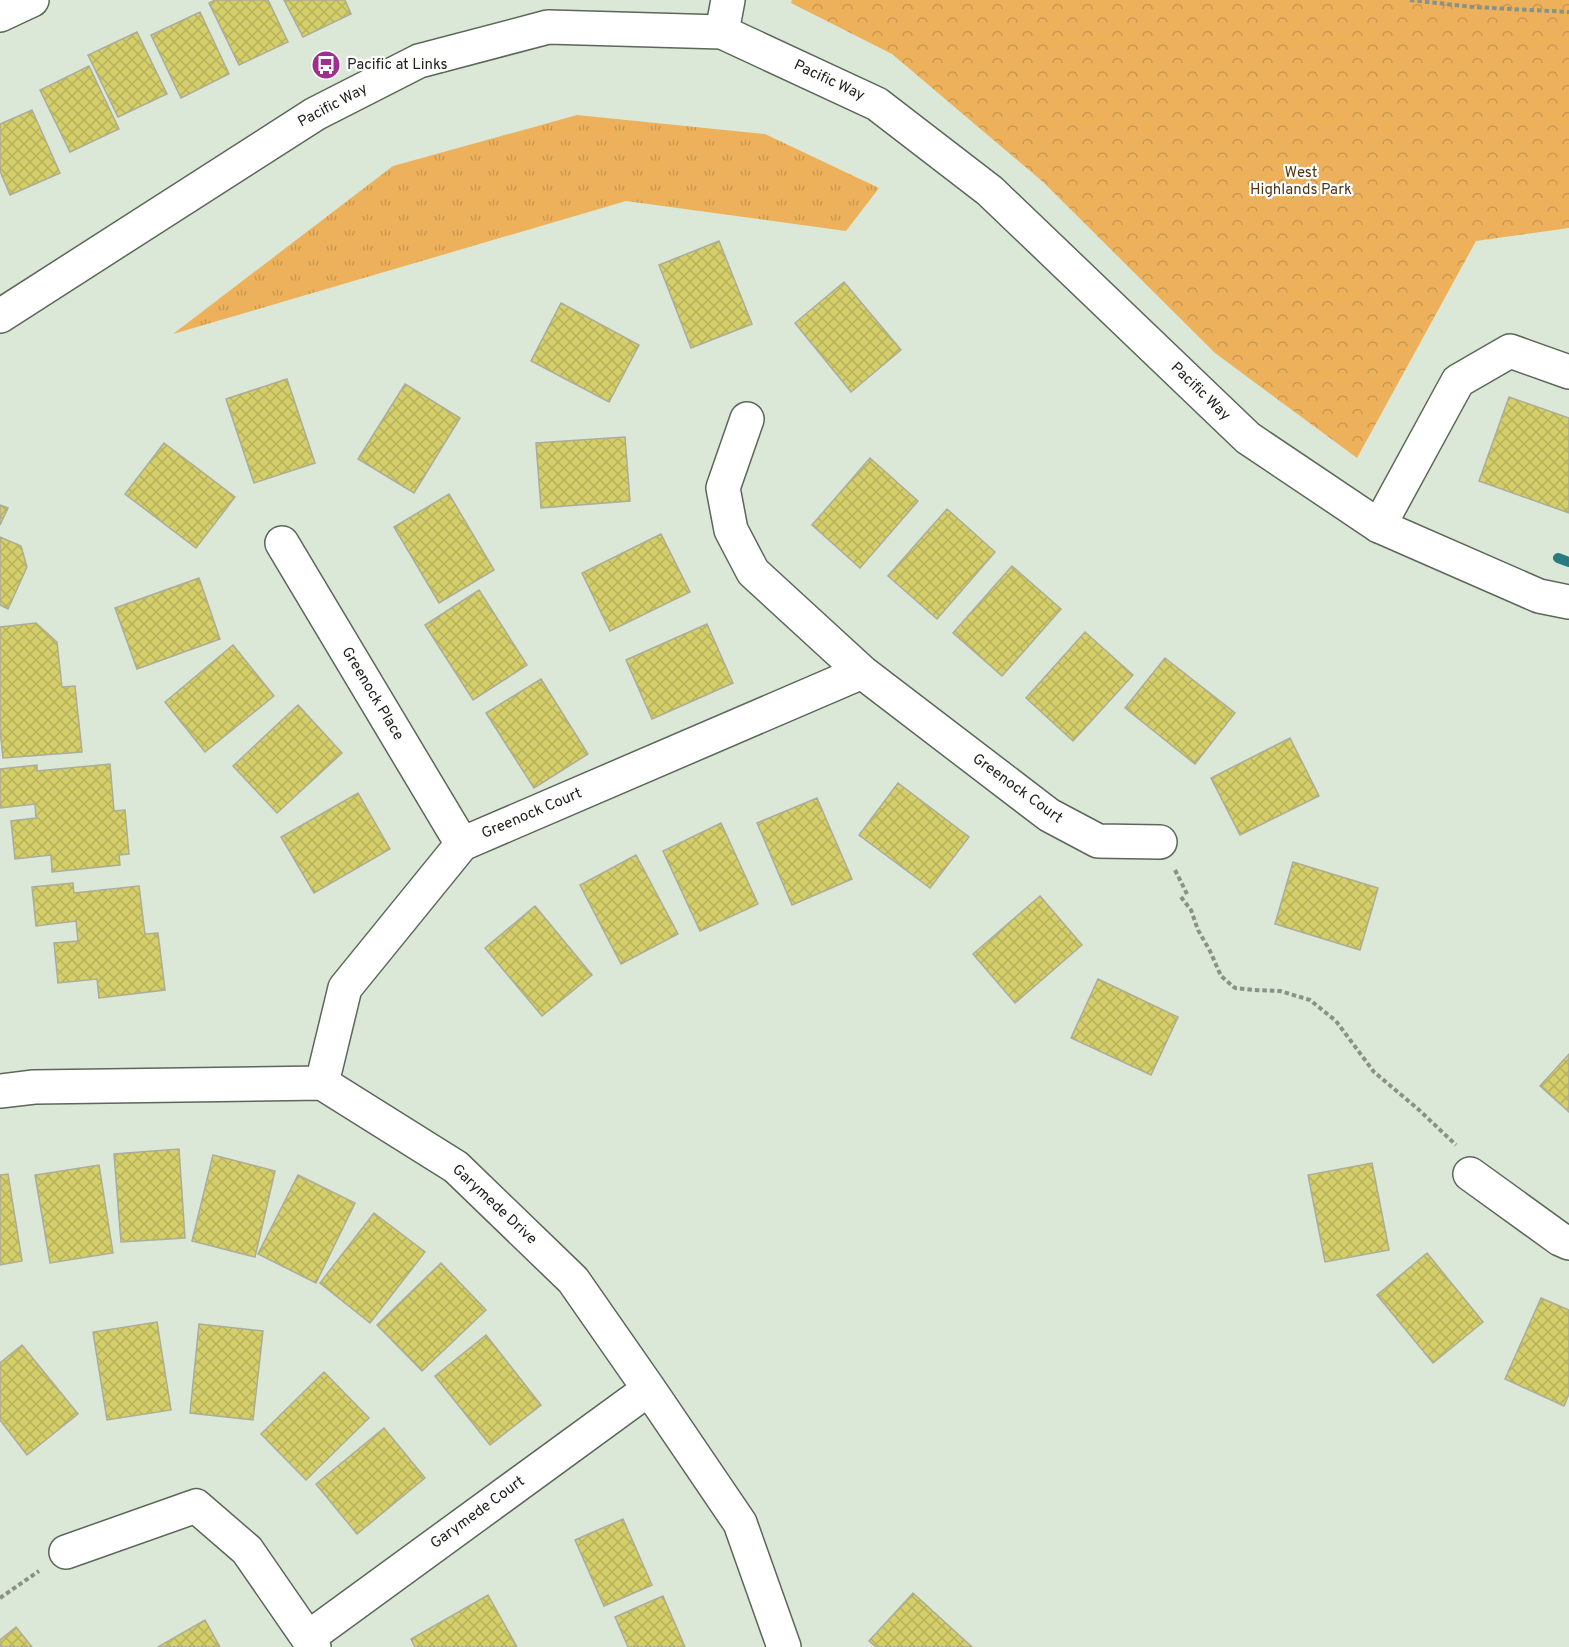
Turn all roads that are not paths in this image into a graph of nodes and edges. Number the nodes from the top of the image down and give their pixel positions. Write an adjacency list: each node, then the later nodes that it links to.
1 (32, 0): 3 (street)
2 (728, 0): 4 (street)
3 (0, 15)
4 (722, 32): 5 (street, Pacific Way); 8 (street, Pacific Way)
5 (0, 316)
6 (1569, 372): 8 (street)
7 (747, 419): 11 (street, Greenock Court)
8 (1379, 526): 10 (street, Pacific Way)
9 (282, 543): 13 (street, Greenock Place)
10 (1569, 602)
11 (862, 672): 12 (street, Greenock Court); 13 (street, Greenock Court)
12 (1160, 842)
13 (462, 844): 14 (street, Greenock Court)
14 (322, 1083): 15 (street); 18 (street, Garymede Drive)
15 (0, 1091)
16 (1465, 1162): 17 (street)
17 (1569, 1243)
18 (649, 1389): 20 (street, Garymede Court); 21 (street, Garymede Drive)
19 (66, 1552): 20 (street, Garymede Court)
20 (311, 1642)
21 (784, 1647)

